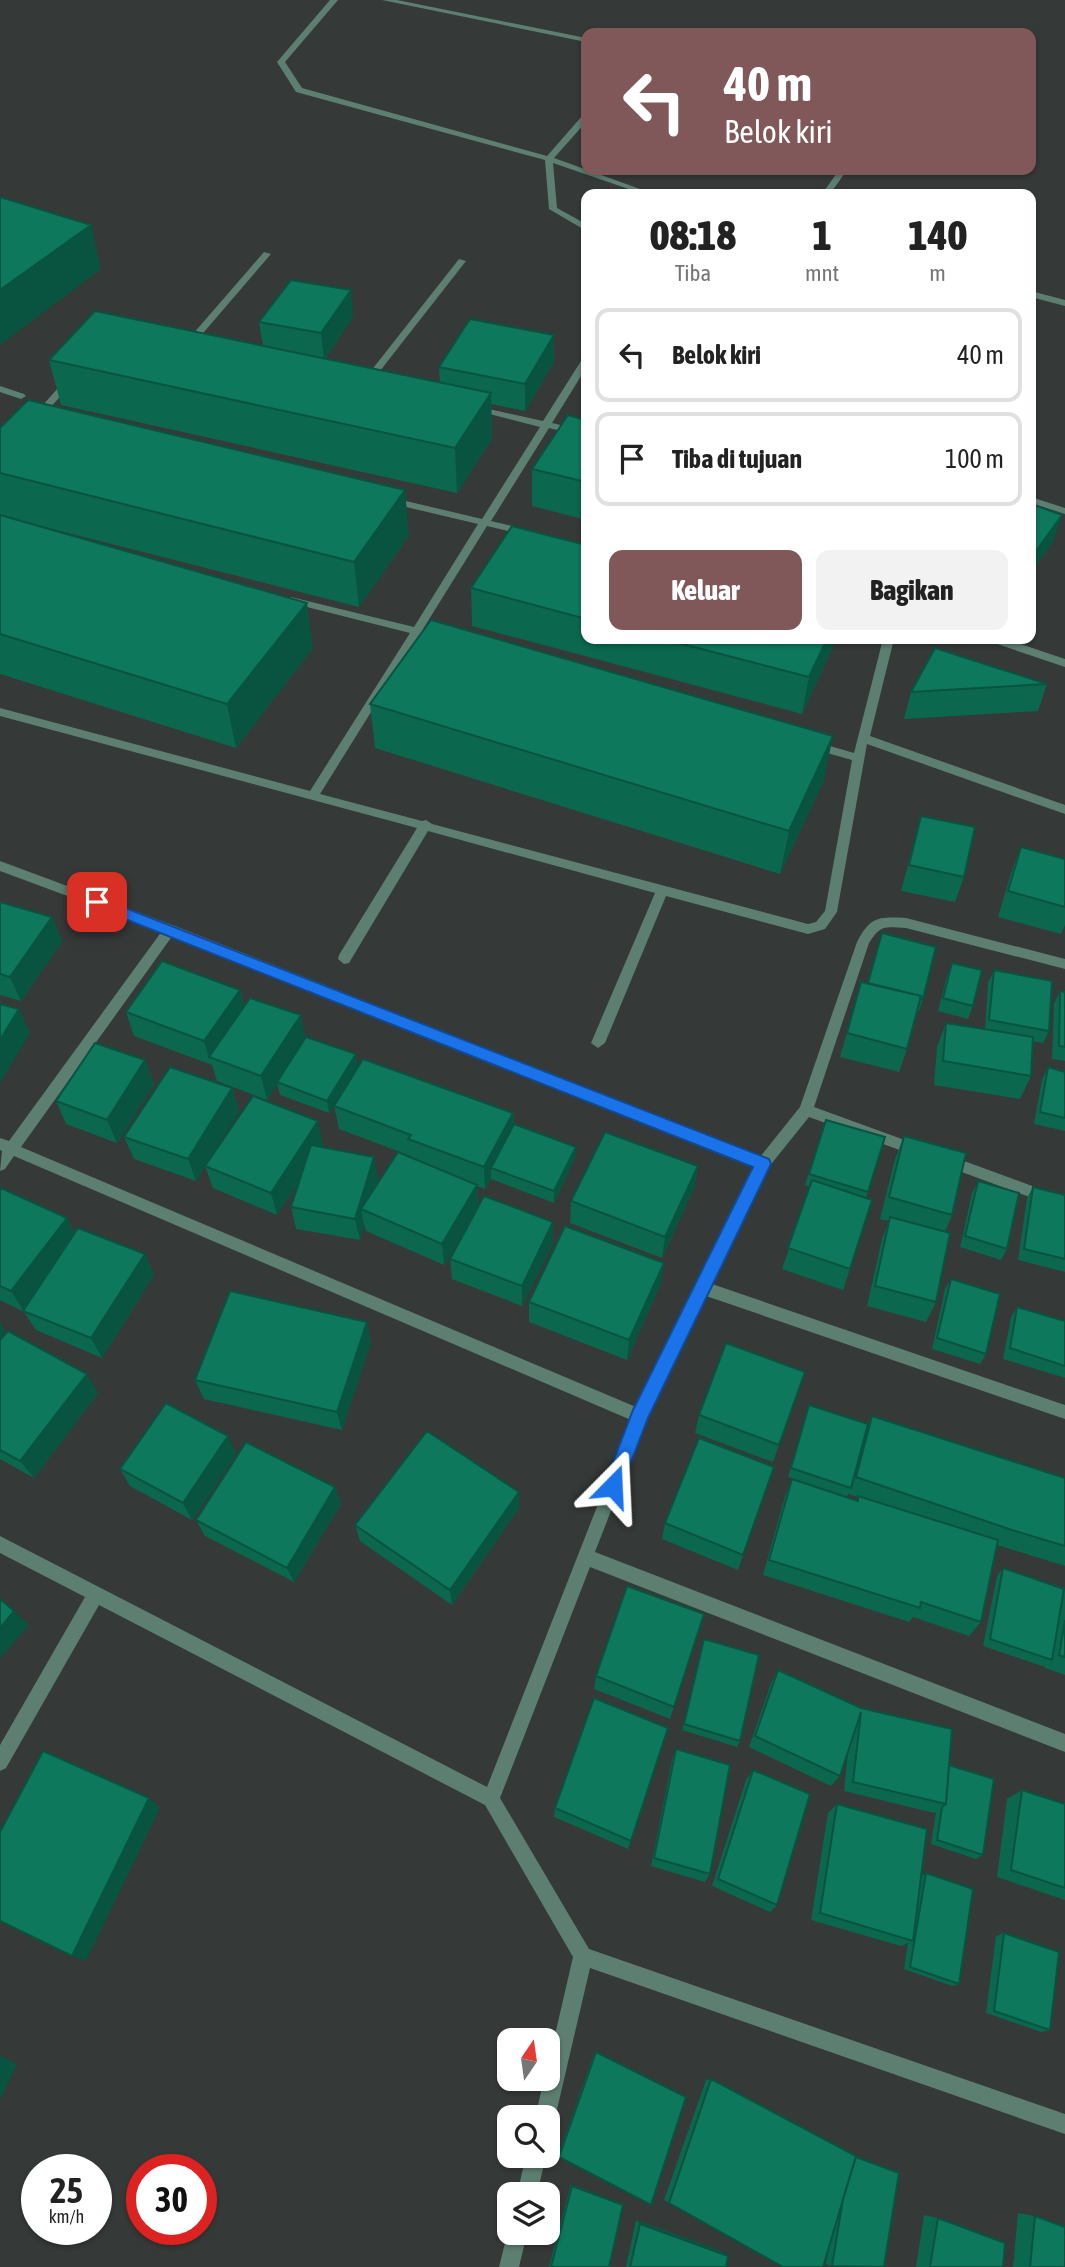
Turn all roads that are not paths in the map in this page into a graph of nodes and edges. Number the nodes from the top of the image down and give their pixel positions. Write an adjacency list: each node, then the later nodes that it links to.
1 (334, 0): 5 (street)
2 (386, 0): 3 (street)
3 (581, 39)
4 (581, 123): 5 (street)
5 (549, 159): 6 (street); 9 (street)
6 (581, 170)
7 (595, 175): 8 (street)
8 (636, 189)
9 (581, 224)
10 (267, 254): 15 (street)
11 (462, 261): 20 (street)
12 (1036, 294): 13 (street)
13 (1065, 303)
14 (177, 343): 15 (street)
15 (189, 344): 16 (street)
16 (203, 347)
17 (581, 369): 27 (street)
18 (76, 374): 25 (street)
19 (351, 381): 20 (street)
20 (365, 384): 21 (street)
21 (378, 387)
22 (0, 389): 23 (street)
23 (21, 396)
24 (468, 407): 27 (street)
25 (36, 419): 26 (street); 28 (street)
26 (49, 422)
27 (546, 425): 29 (street); 33 (street)
28 (27, 430)
29 (581, 433)
30 (381, 498): 33 (street)
31 (1036, 502): 32 (street)
32 (1065, 511)
33 (487, 523): 34 (street); 36 (street)
34 (546, 538)
35 (282, 598): 36 (street)
36 (417, 630): 37 (street); 45 (street)
37 (457, 642)
38 (888, 644): 42 (street)
39 (1010, 644): 40 (street)
40 (1065, 663)
41 (0, 712): 45 (street)
42 (863, 738): 44 (street); 46 (street)
43 (805, 743): 44 (street)
44 (858, 758): 49 (street)
45 (314, 794): 47 (street)
46 (1065, 810)
47 (426, 824): 49 (street); 51 (street)
48 (0, 866): 50 (street)
49 (663, 889): 53 (street)
50 (170, 929): 55 (street); 56 (street)
51 (344, 959)
52 (1065, 964): 54 (street)
53 (598, 1043)
54 (806, 1110): 56 (street); 58 (street)
55 (6, 1147): 57 (street); 61 (street)
56 (763, 1164): 59 (street)
57 (0, 1166)
58 (1065, 1204)
59 (703, 1287): 60 (street); 61 (street)
60 (1065, 1412)
61 (640, 1416): 63 (street)
62 (0, 1544): 64 (street)
63 (586, 1556): 65 (street); 67 (street)
64 (96, 1594): 66 (street); 67 (street)
65 (1065, 1743)
66 (0, 1762)
67 (491, 1799): 68 (street)
68 (583, 1956): 69 (street); 70 (street)
69 (548, 2105)
70 (1065, 2124)
71 (514, 2245): 72 (street)
72 (509, 2267)

